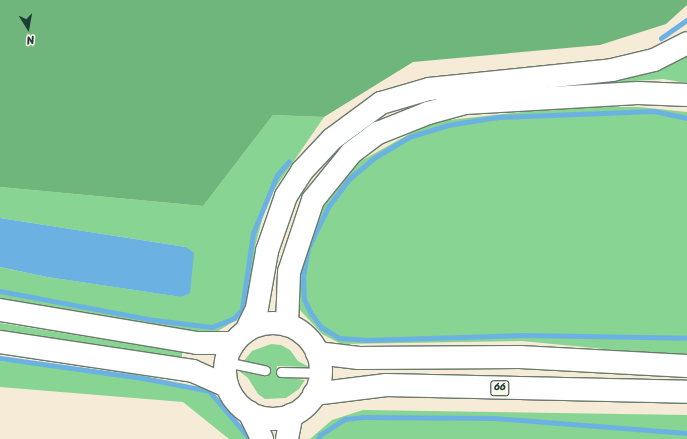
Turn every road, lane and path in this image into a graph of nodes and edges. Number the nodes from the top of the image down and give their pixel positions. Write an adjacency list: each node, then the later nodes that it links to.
1 (687, 43): 6 (main road)
2 (687, 95): 4 (main road)
3 (0, 310): 6 (main road)
4 (287, 325): 6 (main road); 7 (main road)
5 (0, 342): 11 (main road)
6 (235, 345): 9 (lane); 11 (main road)
7 (319, 363): 8 (main road); 10 (lane); 13 (main road)
8 (687, 366)
9 (265, 370)
10 (281, 372)
11 (227, 386): 14 (main road)
12 (687, 392): 13 (main road, 66)
13 (314, 394): 15 (main road)
14 (249, 412): 15 (main road); 16 (main road)
15 (292, 414): 17 (main road)
16 (262, 439)
17 (287, 439)

